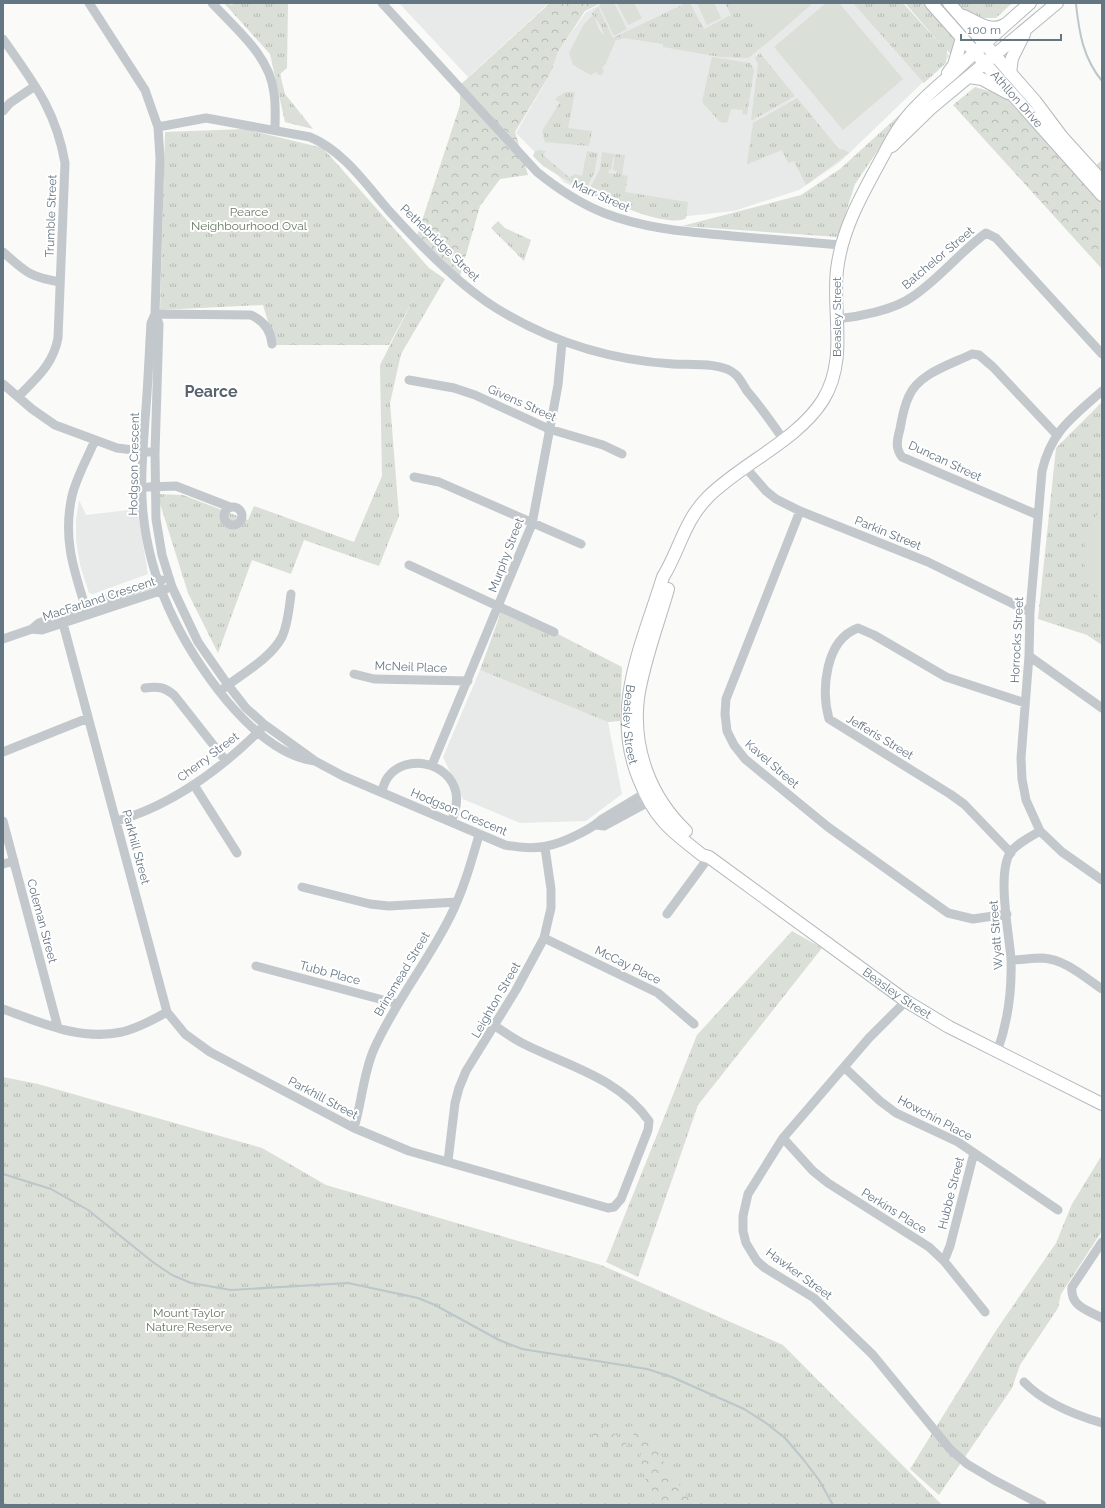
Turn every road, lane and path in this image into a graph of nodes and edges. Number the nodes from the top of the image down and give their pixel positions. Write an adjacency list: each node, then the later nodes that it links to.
1 (89, 3): 23 (street, Hodgson Crescent)
2 (212, 3): 24 (street)
3 (382, 3): 28 (street, Marr Street)
4 (931, 3): 11 (main road, Athllon Drive)
5 (949, 3): 8 (main road, Athllon Drive)
6 (1030, 3): 9 (main road, Beasley Street)
7 (1058, 3): 10 (main road, Beasley Street)
8 (959, 14): 9 (main road); 13 (main road, Athllon Drive)
9 (1010, 21): 13 (main road, Beasley Street)
10 (1027, 29): 15 (main road, Beasley Street); 17 (main road)
11 (962, 38): 14 (main road, Athllon Drive); 19 (main road)
12 (3, 39): 20 (street, Trumble Street)
13 (984, 44): 14 (main road, Beasley Street); 15 (main road, Athllon Drive)
14 (975, 52): 16 (main road, Athllon Drive); 19 (main road, Beasley Street)
15 (995, 56): 16 (main road, Beasley Street); 17 (main road, Athllon Drive)
16 (985, 64): 18 (main road, Beasley Street); 21 (main road, Athllon Drive)
17 (1010, 73): 26 (main road, Athllon Drive)
18 (969, 77): 21 (main road); 25 (main road, Beasley Street)
19 (941, 84): 25 (main road, Beasley Street)
20 (35, 86): 22 (street); 30 (street, Trumble Street)
21 (1012, 95): 27 (main road, Athllon Drive)
22 (3, 112)
23 (158, 126): 24 (street, Pethebridge Street); 31 (street, Hodgson Crescent)
24 (275, 130): 33 (street, Pethebridge Street)
25 (884, 154): 28 (main road, Beasley Street)
26 (1102, 181)
27 (1102, 195)
28 (841, 245): 32 (main road, Beasley Street)
29 (3, 252): 30 (street)
30 (60, 282): 39 (street, Trumble Street)
31 (155, 314): 34 (street); 44 (street, Hodgson Crescent); 45 (street, Hodgson Crescent)
32 (836, 319): 35 (street, Batchelor Street); 42 (main road, Beasley Street)
33 (562, 342): 40 (street, Murphy Street); 42 (street, Pethebridge Street)
34 (272, 344)
35 (1102, 354)
36 (409, 380): 40 (street, Givens Street)
37 (3, 384): 39 (street)
38 (1102, 391): 41 (street, Horrocks Street)
39 (18, 397): 43 (street)
40 (549, 429): 46 (street, Givens Street); 54 (street, Murphy Street)
41 (1056, 434): 53 (street, Horrocks Street); 53 (street, Duncan Street)
42 (783, 439): 47 (main road, Beasley Street)
43 (95, 440): 44 (street); 63 (street)
44 (143, 452): 45 (street); 50 (street, Hodgson Crescent)
45 (155, 453): 49 (street, Hodgson Crescent)
46 (622, 454)
47 (746, 468): 52 (street, Parkin Street); 85 (main road, Beasley Street)
48 (414, 477): 54 (street)
49 (155, 486): 50 (street); 51 (street); 57 (street, Hodgson Crescent)
50 (143, 487): 58 (street, Hodgson Crescent)
51 (230, 507)
52 (800, 511): 64 (street, Parkin Street); 101 (street, Kavel Street)
53 (1038, 515): 64 (street, Horrocks Street)
54 (532, 524): 55 (street); 62 (street, Murphy Street)
55 (581, 544)
56 (409, 565): 62 (street)
57 (169, 578): 58 (street, MacFarland Crescent); 59 (street, Hodgson Crescent)
58 (158, 582): 60 (street, Hodgson Crescent); 63 (street, MacFarland Crescent)
59 (172, 587): 60 (street, MacFarland Crescent); 71 (street, Hodgson Crescent)
60 (161, 591): 63 (street, MacFarland Crescent); 73 (street, Hodgson Crescent)
61 (291, 594): 71 (street)
62 (499, 607): 66 (street); 70 (street, Murphy Street)
63 (86, 611): 65 (street, MacFarland Crescent)
64 (1030, 612): 68 (street, Horrocks Street)
65 (62, 620): 67 (street, MacFarland Crescent); 76 (street, Parkhill Street)
66 (554, 632)
67 (3, 639)
68 (1029, 656): 74 (street, Horrocks Street); 75 (street)
69 (354, 674): 70 (street, McNeil Place)
70 (468, 681): 82 (street, Murphy Street)
71 (228, 685): 73 (street); 77 (street, Hodgson Crescent)
72 (145, 688): 80 (street)
73 (220, 691): 78 (street, Hodgson Crescent)
74 (1025, 703): 89 (street, Horrocks Street); 93 (street, Jefferis Street)
75 (1102, 708)
76 (88, 718): 79 (street); 86 (street, Parkhill Street)
77 (265, 725): 78 (street, Cherry Street); 81 (street, Hodgson Crescent)
78 (257, 733): 80 (street, Cherry Street); 81 (street, Hodgson Crescent)
79 (3, 752)
80 (226, 761): 83 (street, Cherry Street)
81 (315, 761): 84 (street, Hodgson Crescent)
82 (432, 766): 84 (street); 88 (street)
83 (194, 785): 86 (street, Cherry Street); 92 (street)
84 (382, 792): 88 (street, Hodgson Crescent)
85 (651, 795): 91 (street, Hodgson Crescent); 94 (main road, Beasley Street)
86 (117, 820): 109 (street, Parkhill Street)
87 (3, 821): 95 (street, Coleman Street)
88 (452, 822): 90 (street, Hodgson Crescent)
89 (1040, 831): 93 (street); 97 (street, Horrocks Street)
90 (479, 835): 91 (street, Hodgson Crescent); 99 (street, Brinsmead Street)
91 (545, 848): 102 (street, Leighton Street)
92 (237, 853)
93 (1010, 853): 101 (street, Wyatt Street)
94 (709, 857): 100 (street); 106 (main road, Beasley Street)
95 (14, 862): 96 (street); 112 (street, Coleman Street)
96 (3, 864)
97 (1102, 880)
98 (302, 887): 99 (street)
99 (457, 902): 107 (street, Brinsmead Street)
100 (667, 914)
101 (1007, 914): 103 (street, Wyatt Street)
102 (544, 938): 110 (street, McCay Place); 111 (street, Leighton Street)
103 (1011, 960): 105 (street); 113 (street, Wyatt Street)
104 (256, 966): 107 (street, Tubb Place)
105 (1102, 989)
106 (906, 1001): 113 (main road, Beasley Street); 114 (street, Hawker Street)
107 (398, 1004): 116 (street, Brinsmead Street)
108 (3, 1009): 112 (street)
109 (167, 1012): 112 (street); 116 (street, Parkhill Street)
110 (694, 1024)
111 (495, 1026): 119 (street, Leighton Street); 119 (street, Parkhill Street)
112 (58, 1028)
113 (997, 1052): 115 (main road, Beasley Street)
114 (846, 1068): 117 (street, Hawker Street); 118 (street, Howchin Place)
115 (1102, 1104)
116 (354, 1128): 119 (street, Parkhill Street)
117 (783, 1138): 122 (street, Perkins Place); 127 (street, Hawker Street)
118 (974, 1153): 120 (street, Howchin Place); 122 (street, Hubbe Street)
119 (448, 1161)
120 (1058, 1210)
121 (1102, 1242): 124 (street)
122 (944, 1262): 123 (street, Perkins Place)
123 (985, 1312)
124 (1102, 1318)
125 (1024, 1382): 126 (street)
126 (1102, 1423)
127 (1042, 1505)

